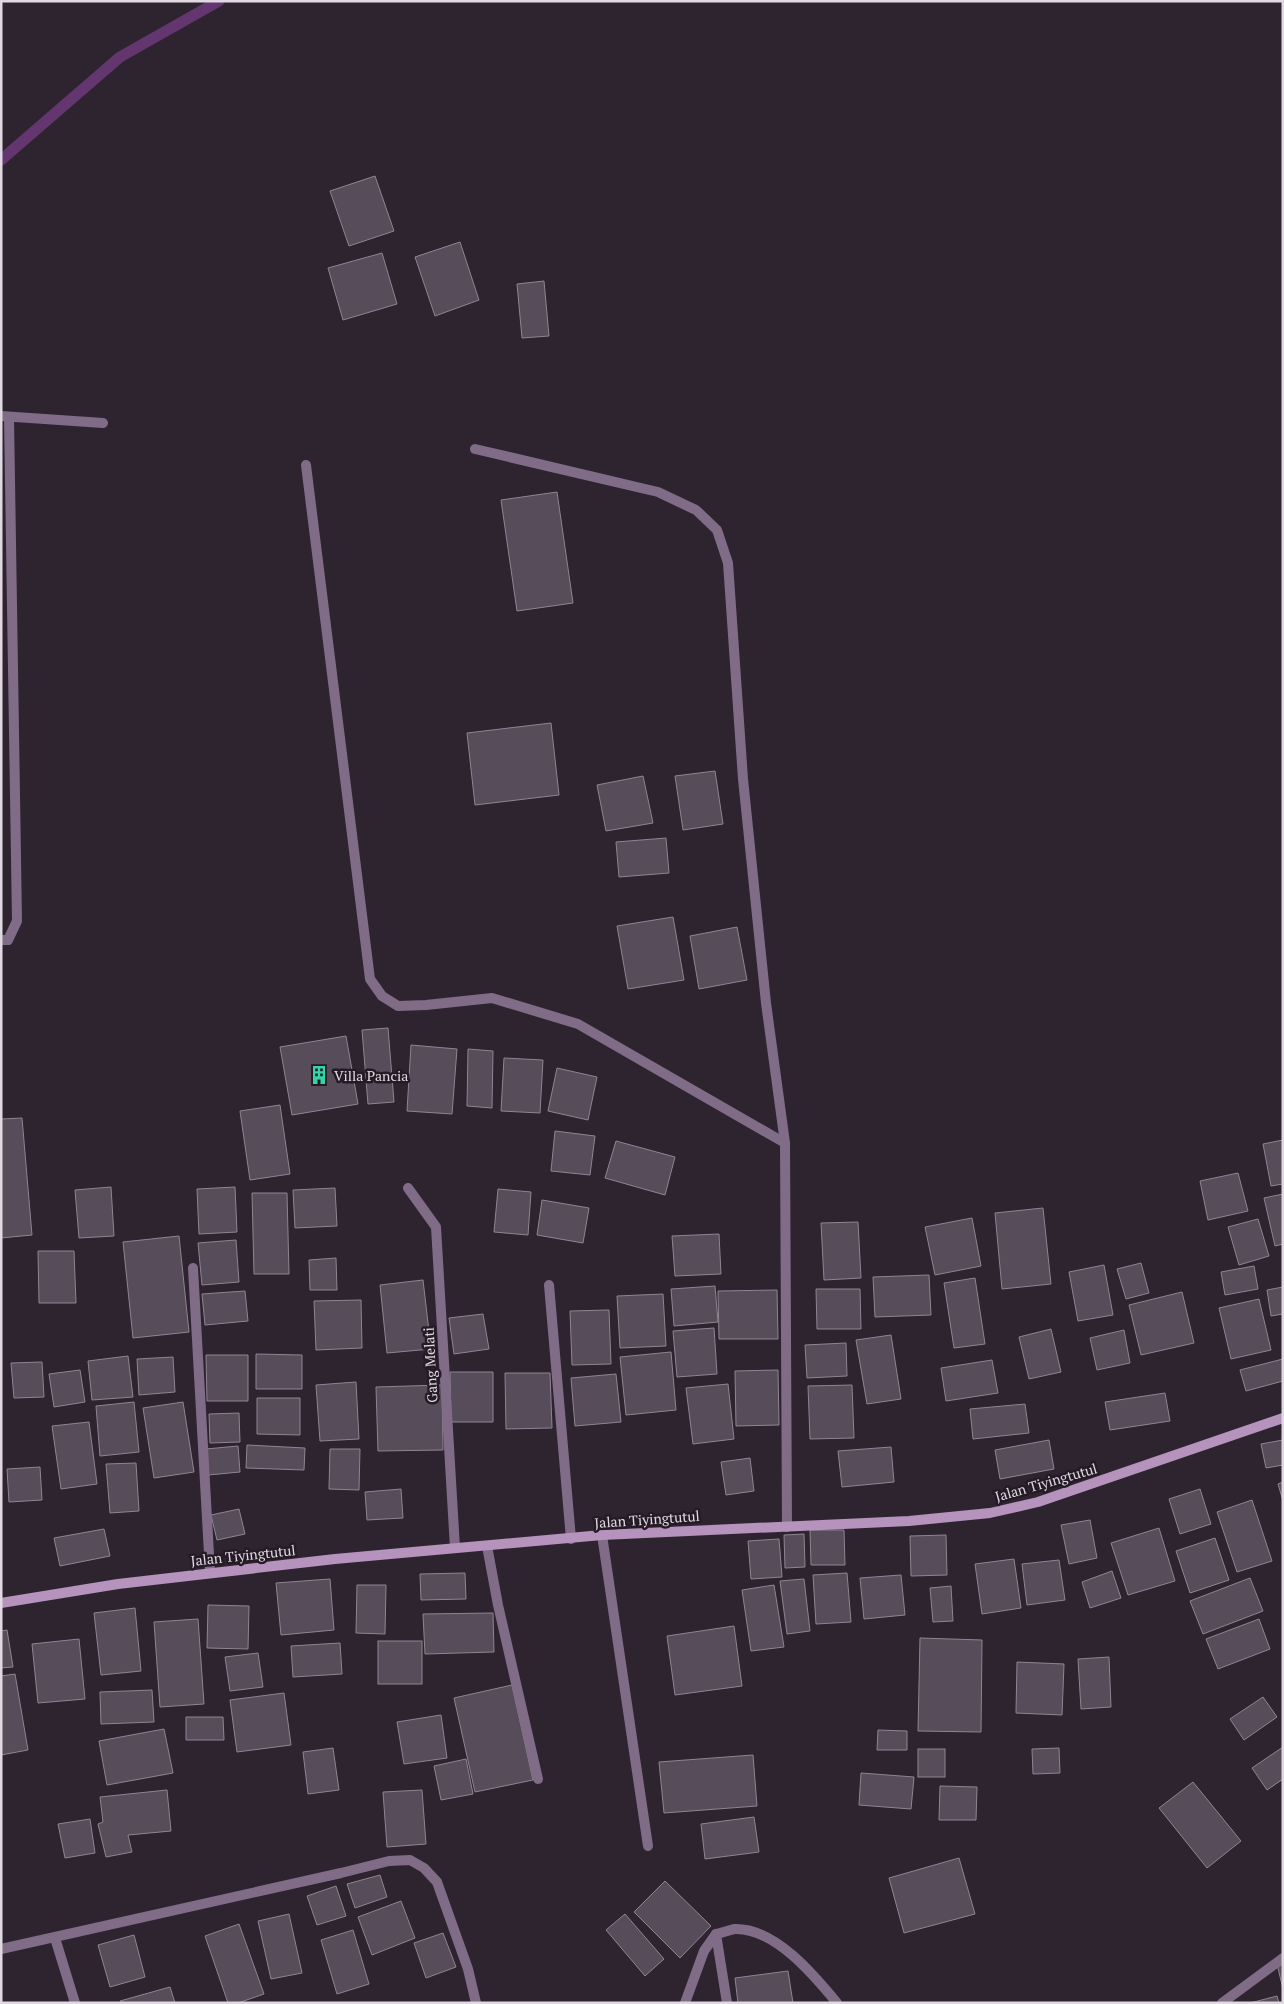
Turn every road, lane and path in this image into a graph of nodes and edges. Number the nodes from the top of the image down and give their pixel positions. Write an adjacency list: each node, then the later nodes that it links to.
1 (5, 416): 2 (street); 5 (street)
2 (103, 423)
3 (475, 449): 6 (street)
4 (306, 465): 6 (street)
5 (1, 940)
6 (785, 1143): 11 (street)
7 (408, 1188): 15 (street, Gang Melati)
8 (193, 1268): 16 (street)
9 (549, 1285): 13 (street)
10 (1283, 1418): 11 (street, Jalan Tiyingtutul)
11 (786, 1526): 12 (street, Jalan Tiyingtutul)
12 (602, 1535): 13 (street, Jalan Tiyingtutul); 19 (street)
13 (571, 1538): 14 (street, Jalan Tiyingtutul)
14 (487, 1546): 15 (street, Jalan Tiyingtutul); 18 (street)
15 (454, 1548): 16 (street, Jalan Tiyingtutul)
16 (210, 1572): 17 (street, Jalan Tiyingtutul)
17 (1, 1603)
18 (538, 1779)
19 (648, 1846)
20 (716, 1934): 26 (street); 27 (street); 28 (street)
21 (55, 1938): 22 (street); 24 (street); 25 (street)
22 (1, 1949)
23 (1283, 1958): 29 (street)
24 (75, 2003)
25 (476, 2003)
26 (684, 2003)
27 (727, 2003)
28 (837, 2003)
29 (1222, 2003)

